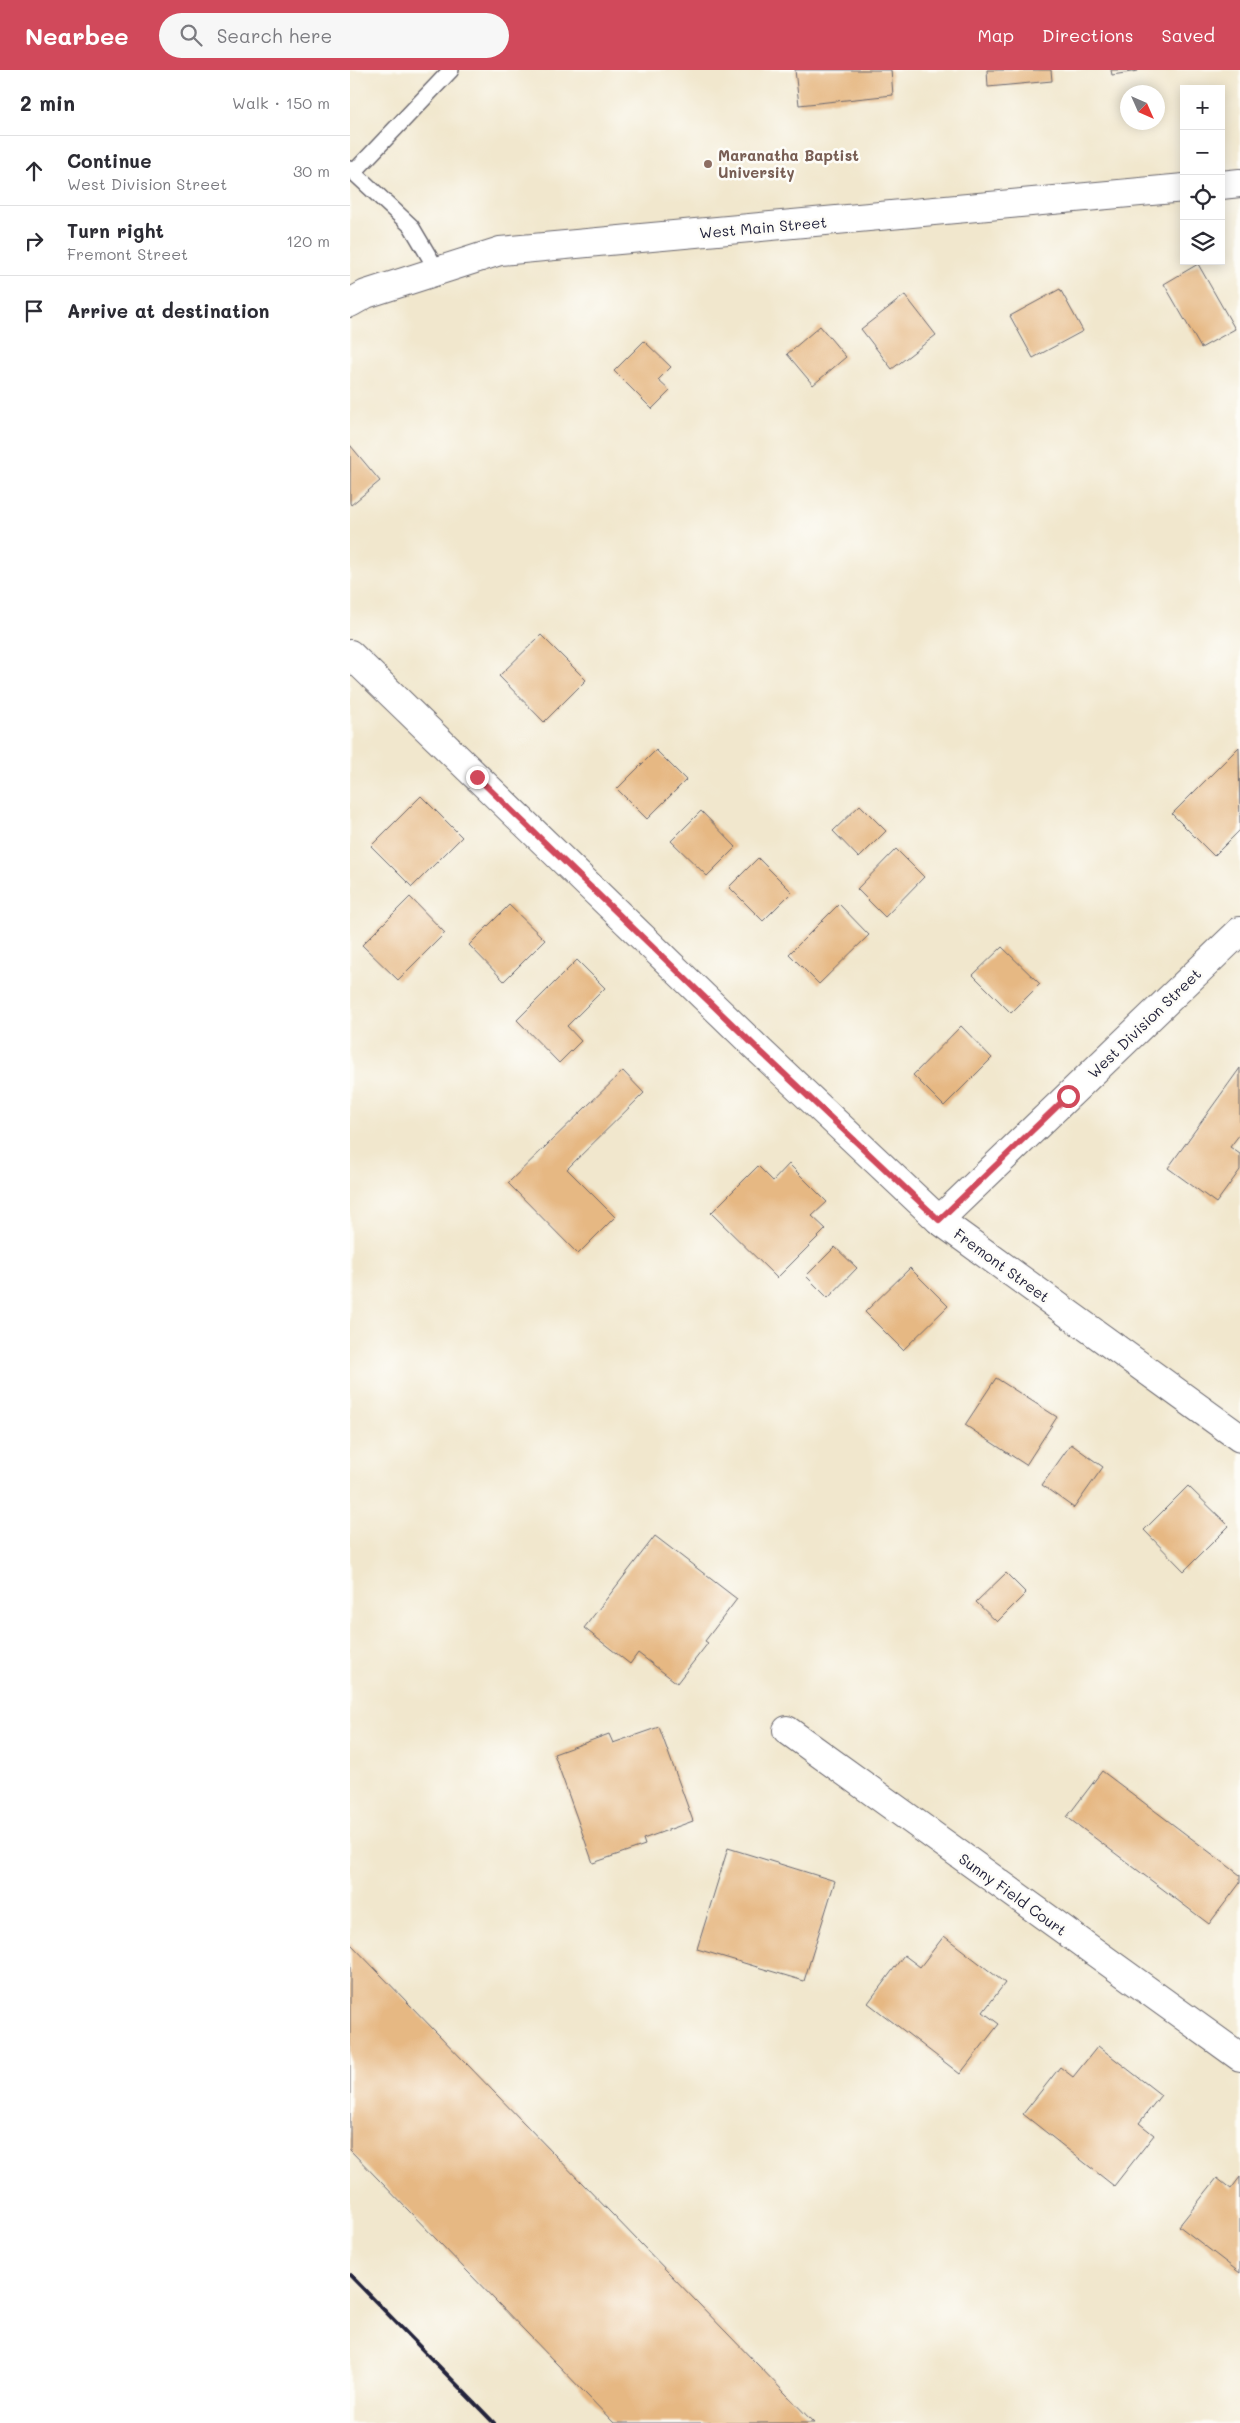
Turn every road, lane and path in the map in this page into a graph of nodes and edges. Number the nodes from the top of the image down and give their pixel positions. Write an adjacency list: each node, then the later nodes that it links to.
1 (451, 70): 2 (lane)
2 (352, 171): 6 (lane)
3 (1240, 183): 4 (street)
4 (1225, 184)
5 (1180, 188): 6 (street, West Main Street)
6 (437, 270): 7 (street, West Main Street)
7 (350, 303)
8 (350, 654): 10 (street, Fremont Street)
9 (1240, 931): 10 (street, West Division Street)
10 (939, 1220): 11 (street, Fremont Street)
11 (1240, 1438)
12 (787, 1730): 13 (street, Sunny Field Court)
13 (1240, 2058)

